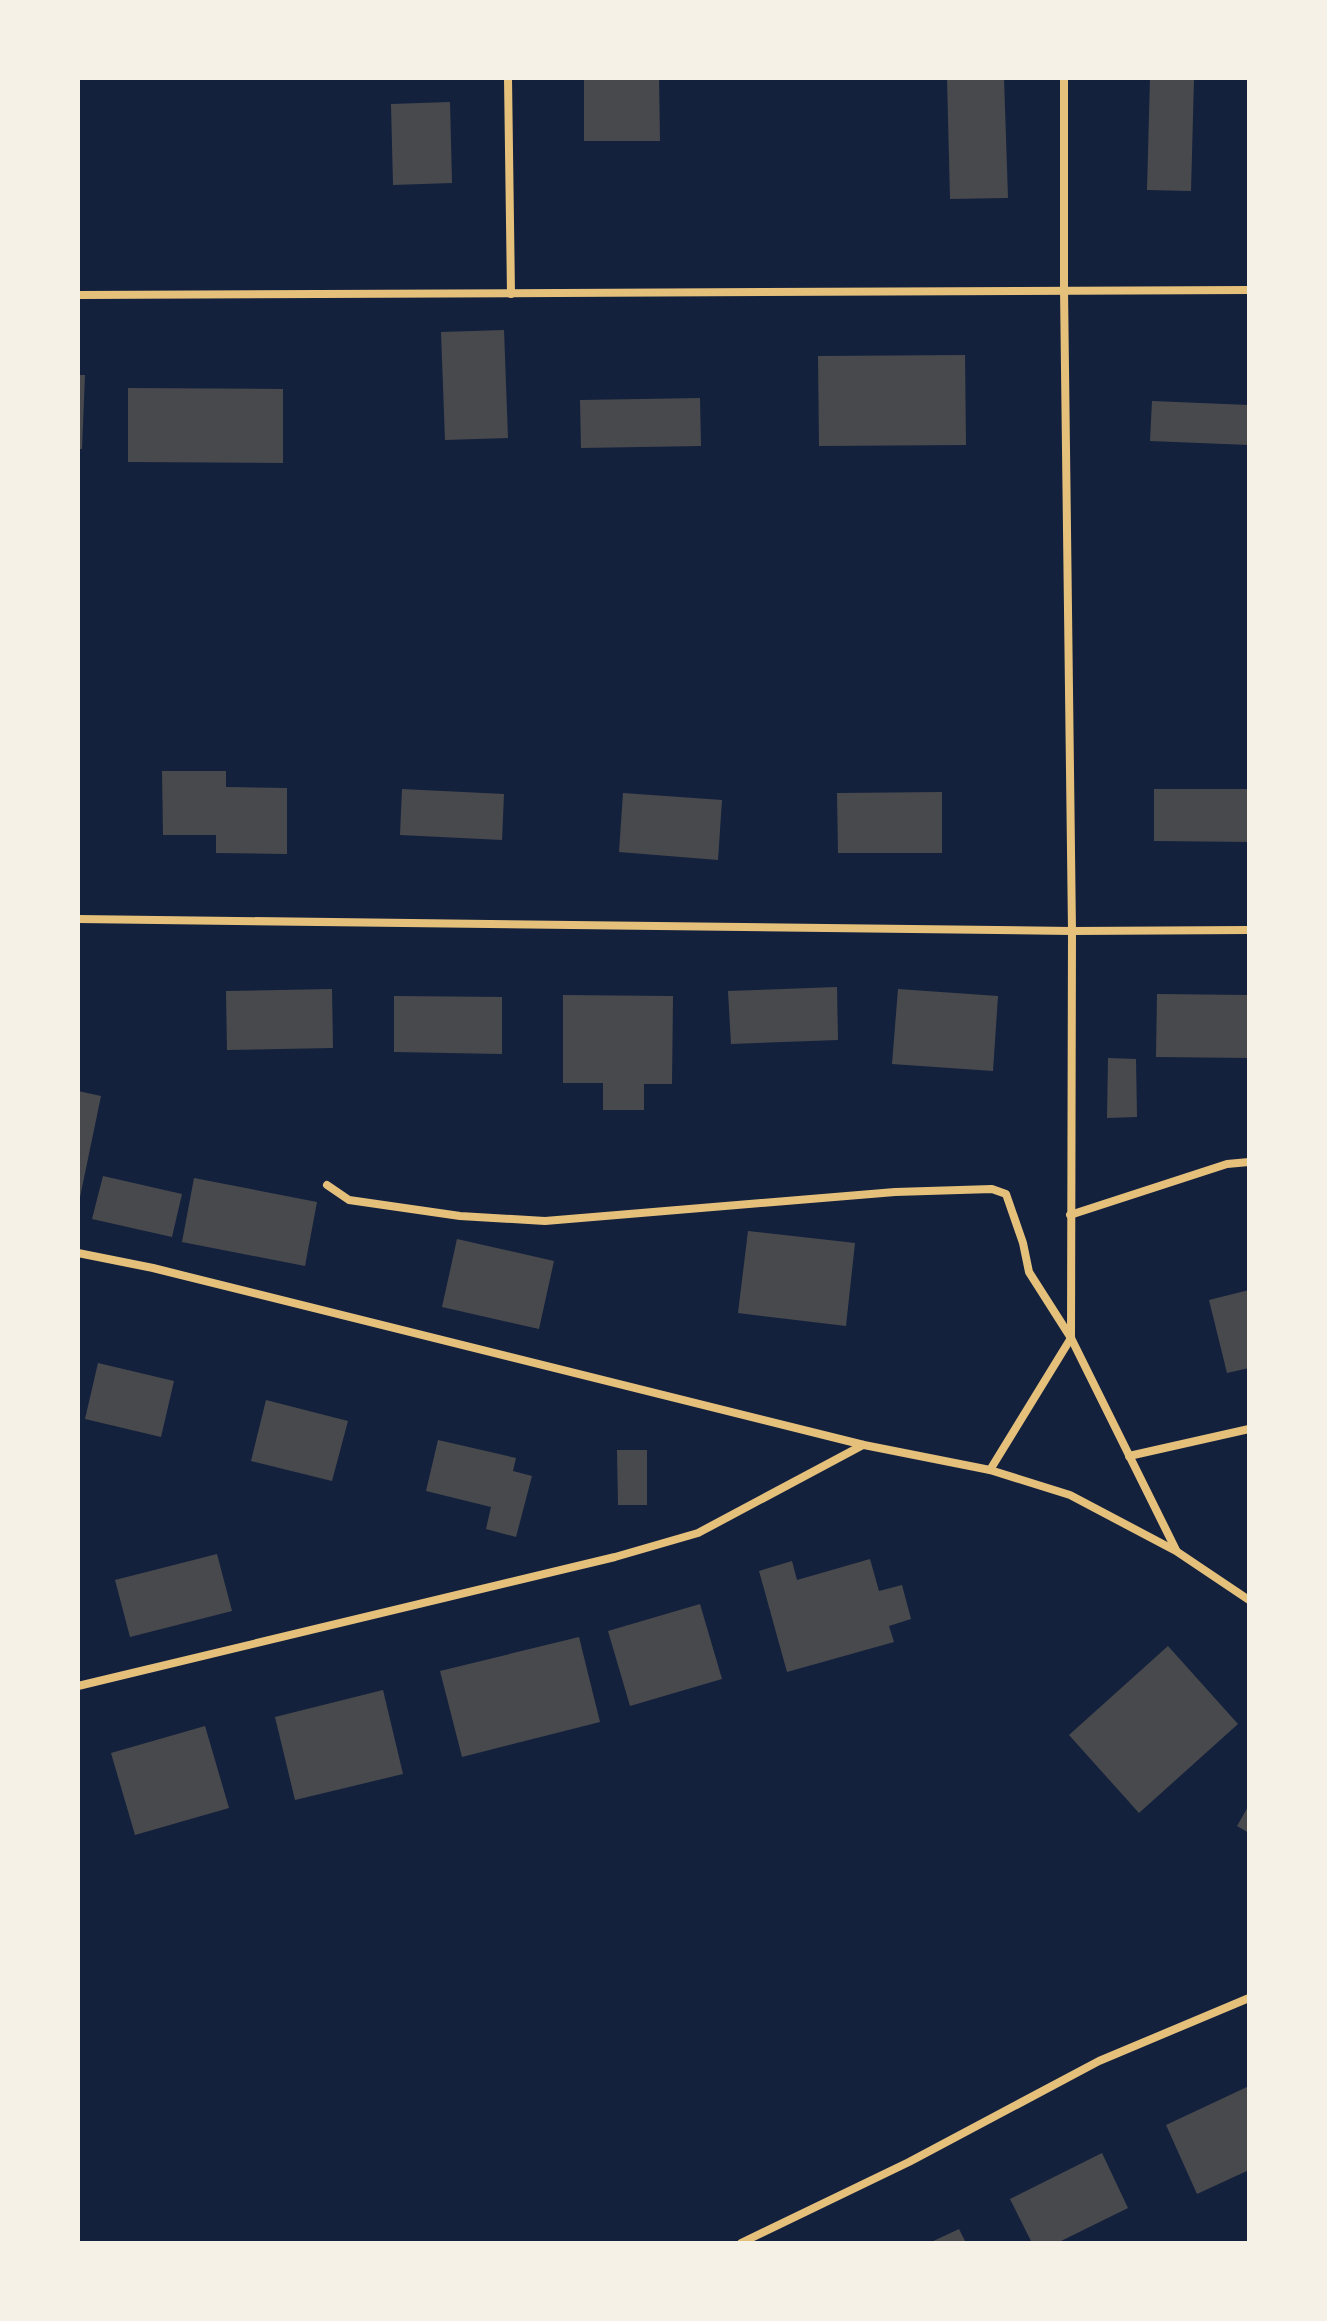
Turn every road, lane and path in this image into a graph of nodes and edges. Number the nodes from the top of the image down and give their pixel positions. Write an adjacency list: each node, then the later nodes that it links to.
1 (508, 78): 5 (street)
2 (1064, 78): 3 (street)
3 (1064, 289): 4 (street); 5 (street); 9 (street)
4 (1249, 290)
5 (511, 294): 6 (street)
6 (78, 295)
7 (78, 919): 9 (street)
8 (1249, 930): 9 (street)
9 (1072, 931): 12 (street)
10 (1249, 1162): 12 (street)
11 (327, 1185): 14 (street)
12 (1070, 1215): 14 (street)
13 (78, 1253): 16 (street)
14 (1071, 1338): 17 (street); 18 (street)
15 (1249, 1429): 17 (street)
16 (864, 1445): 18 (street); 21 (street)
17 (1129, 1456): 19 (street)
18 (990, 1470): 19 (street)
19 (1176, 1551): 20 (street)
20 (1249, 1600)
21 (78, 1686)
22 (1249, 1998): 23 (street)
23 (741, 2243)

